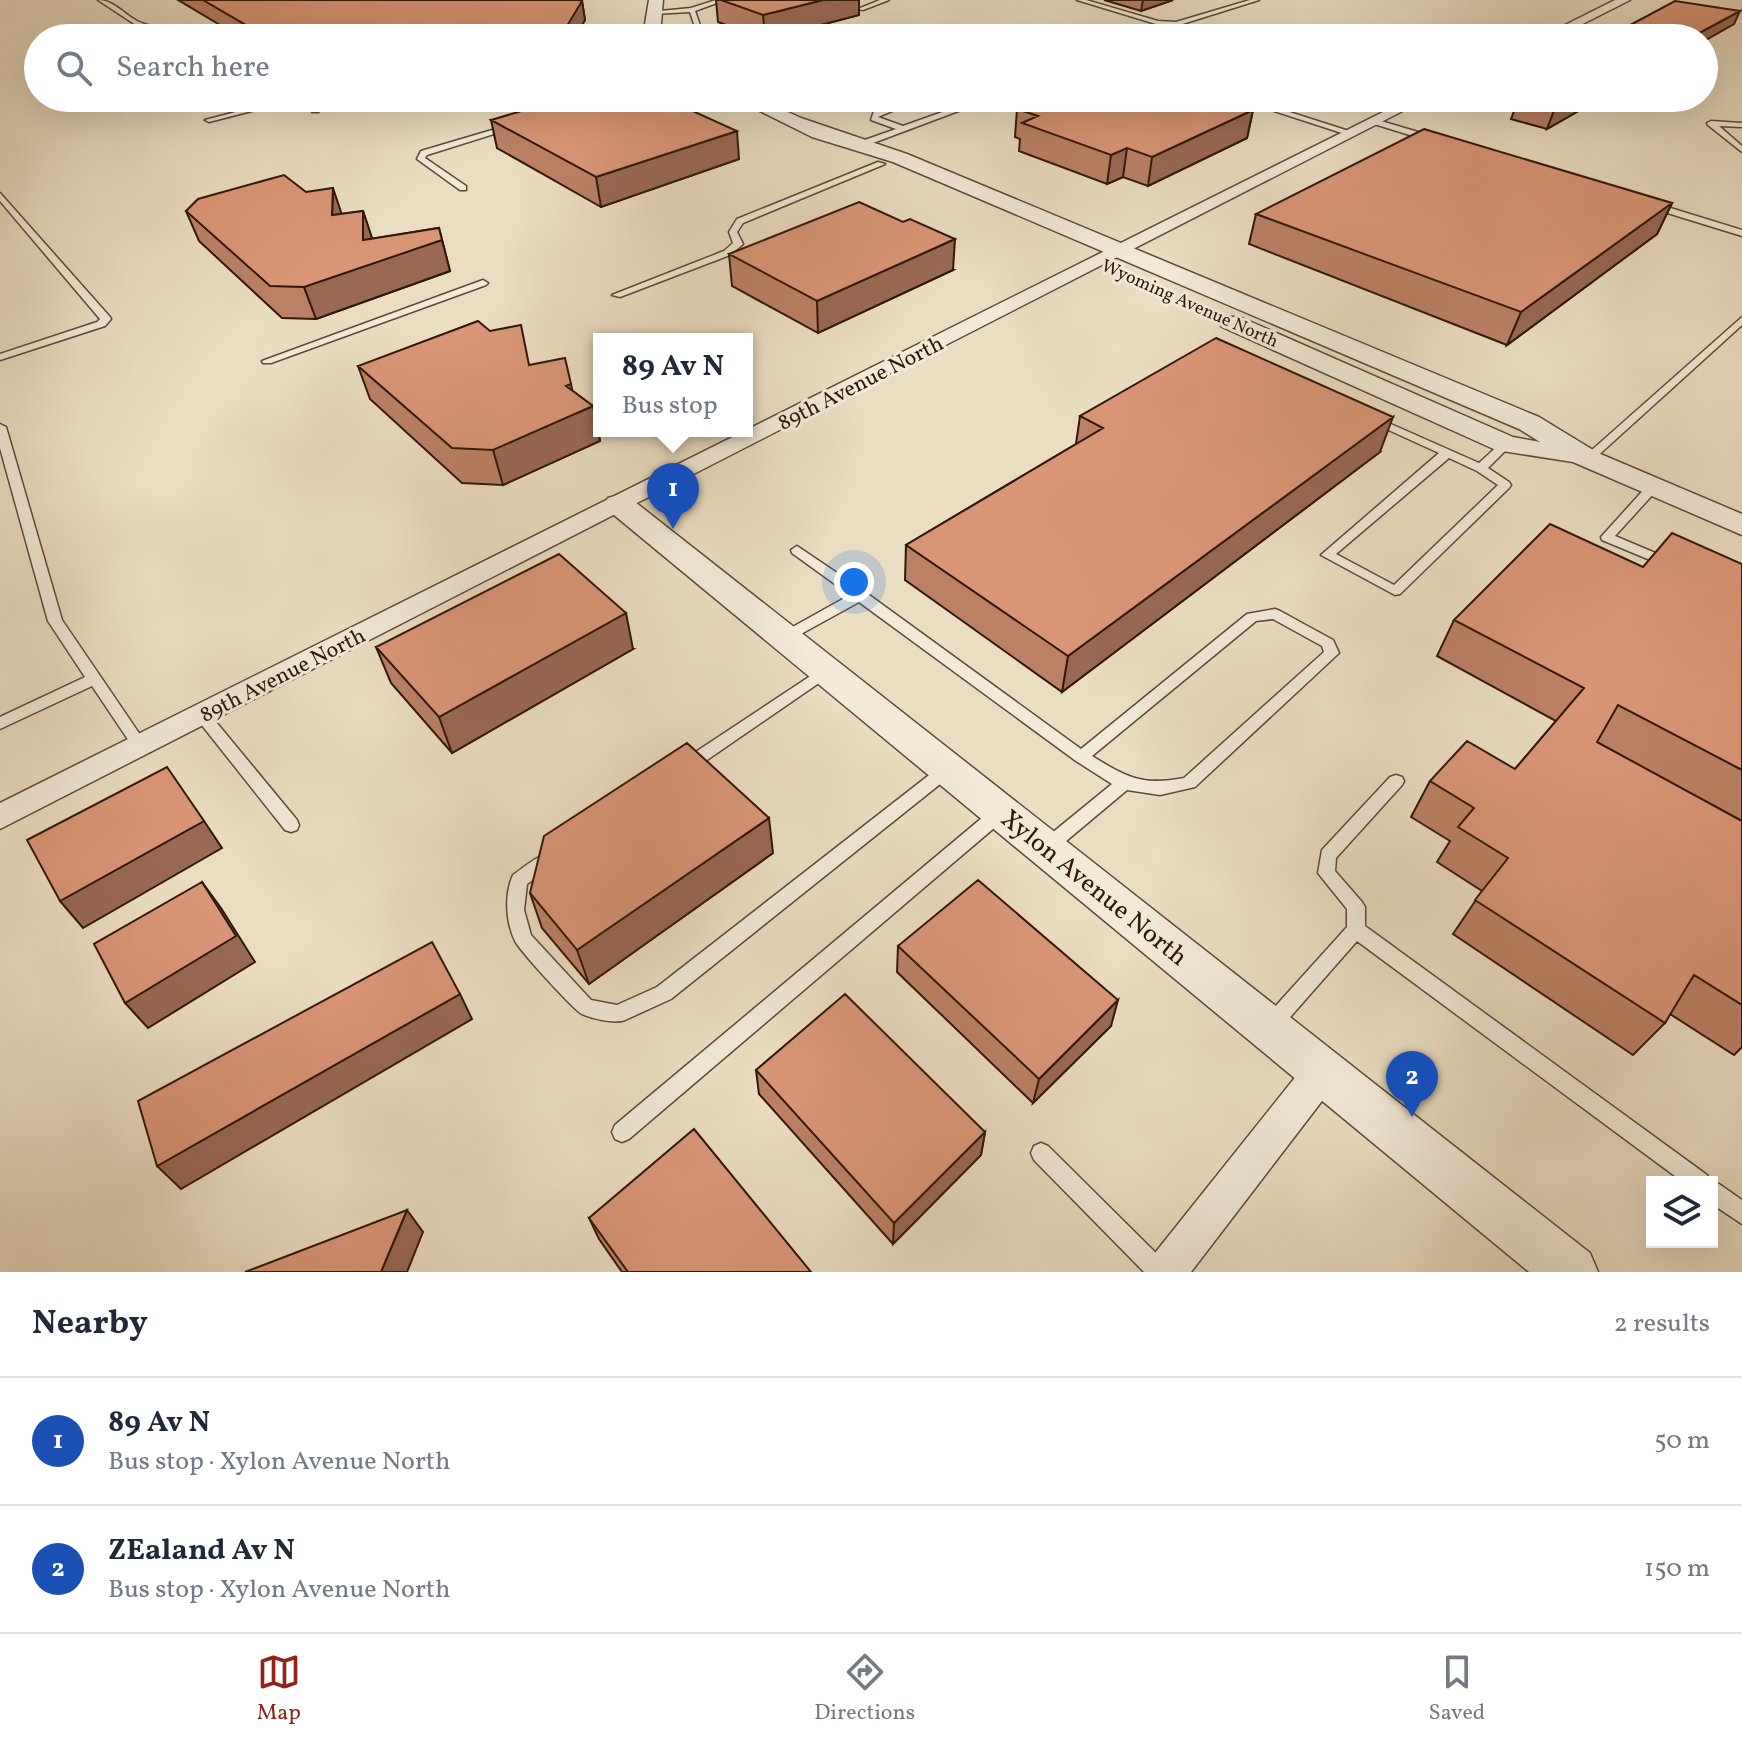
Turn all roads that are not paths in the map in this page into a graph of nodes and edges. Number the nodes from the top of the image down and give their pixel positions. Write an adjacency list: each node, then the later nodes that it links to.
1 (101, 0): 10 (lane)
2 (722, 0): 9 (lane)
3 (886, 0): 8 (lane)
4 (1080, 0): 5 (lane)
5 (1256, 0)
6 (1624, 0): 12 (street)
7 (654, 6): 9 (lane)
8 (861, 9)
9 (692, 10): 11 (lane)
10 (138, 24)
11 (696, 24)
12 (1574, 24)
13 (241, 112): 19 (lane)
14 (775, 112): 22 (street, Wyoming Avenue North)
15 (880, 112): 24 (lane)
16 (950, 112): 24 (lane)
17 (1283, 112): 25 (lane)
18 (1392, 112): 20 (street, 89th Avenue North)
19 (209, 120)
20 (1374, 121): 25 (street, 89th Avenue North); 27 (lane)
21 (525, 123): 30 (lane)
22 (800, 123): 26 (street, Wyoming Avenue North); 29 (street, Wyoming Avenue North)
23 (1742, 125): 28 (lane)
24 (903, 129): 26 (lane)
25 (1351, 133): 34 (street, 89th Avenue North)
26 (862, 144): 34 (street, Wyoming Avenue North)
27 (1447, 144)
28 (1742, 150)
29 (881, 164): 34 (street, Wyoming Avenue North); 36 (lane)
30 (463, 188)
31 (0, 196): 38 (lane)
32 (1639, 202): 33 (lane)
33 (1742, 233)
34 (1108, 256): 42 (street, 89th Avenue North); 44 (street, Wyoming Avenue North); 46 (street, Wyoming Avenue North)
35 (483, 283): 39 (lane)
36 (617, 295)
37 (1742, 320): 46 (lane)
38 (0, 357)
39 (267, 361)
40 (1364, 415): 45 (lane)
41 (0, 427): 56 (lane)
42 (753, 436)
43 (751, 437): 49 (street, 89th Avenue North)
44 (1506, 444): 46 (street, Wyoming Avenue North); 47 (lane)
45 (1447, 453): 47 (lane); 47 (lane)
46 (1588, 459): 48 (street, Wyoming Avenue North)
47 (1481, 468)
48 (1652, 488): 50 (street, Wyoming Avenue North); 52 (lane)
49 (619, 504): 54 (street, Xylon Avenue North); 57 (street, 89th Avenue North)
50 (1742, 525)
51 (797, 550): 53 (lane)
52 (1675, 567)
53 (860, 595): 54 (lane); 60 (lane)
54 (785, 637): 55 (street, Xylon Avenue North)
55 (827, 670): 61 (street, Xylon Avenue North); 62 (lane)
56 (92, 680): 58 (lane); 59 (lane)
57 (202, 715): 59 (street, 89th Avenue North); 67 (lane)
58 (0, 723)
59 (140, 746): 66 (street, 89th Avenue North)
60 (1081, 757): 64 (lane); 64 (lane)
61 (948, 769): 65 (street, Xylon Avenue North); 69 (lane)
62 (673, 776)
63 (1396, 781): 70 (lane)
64 (1124, 783): 68 (lane)
65 (1002, 812): 68 (street, Xylon Avenue North); 73 (lane)
66 (0, 817)
67 (291, 825)
68 (1046, 847): 71 (street, Xylon Avenue North)
69 (558, 854)
70 (1356, 930): 71 (lane); 75 (lane)
71 (1268, 1028): 72 (street, Xylon Avenue North)
72 (1322, 1072): 79 (street); 80 (street, Xylon Avenue North)
73 (622, 1132)
74 (1041, 1153): 78 (lane)
75 (1692, 1176)
76 (1718, 1195): 77 (lane)
77 (1742, 1213)
78 (1159, 1272)
79 (1165, 1272)
80 (1571, 1272)

